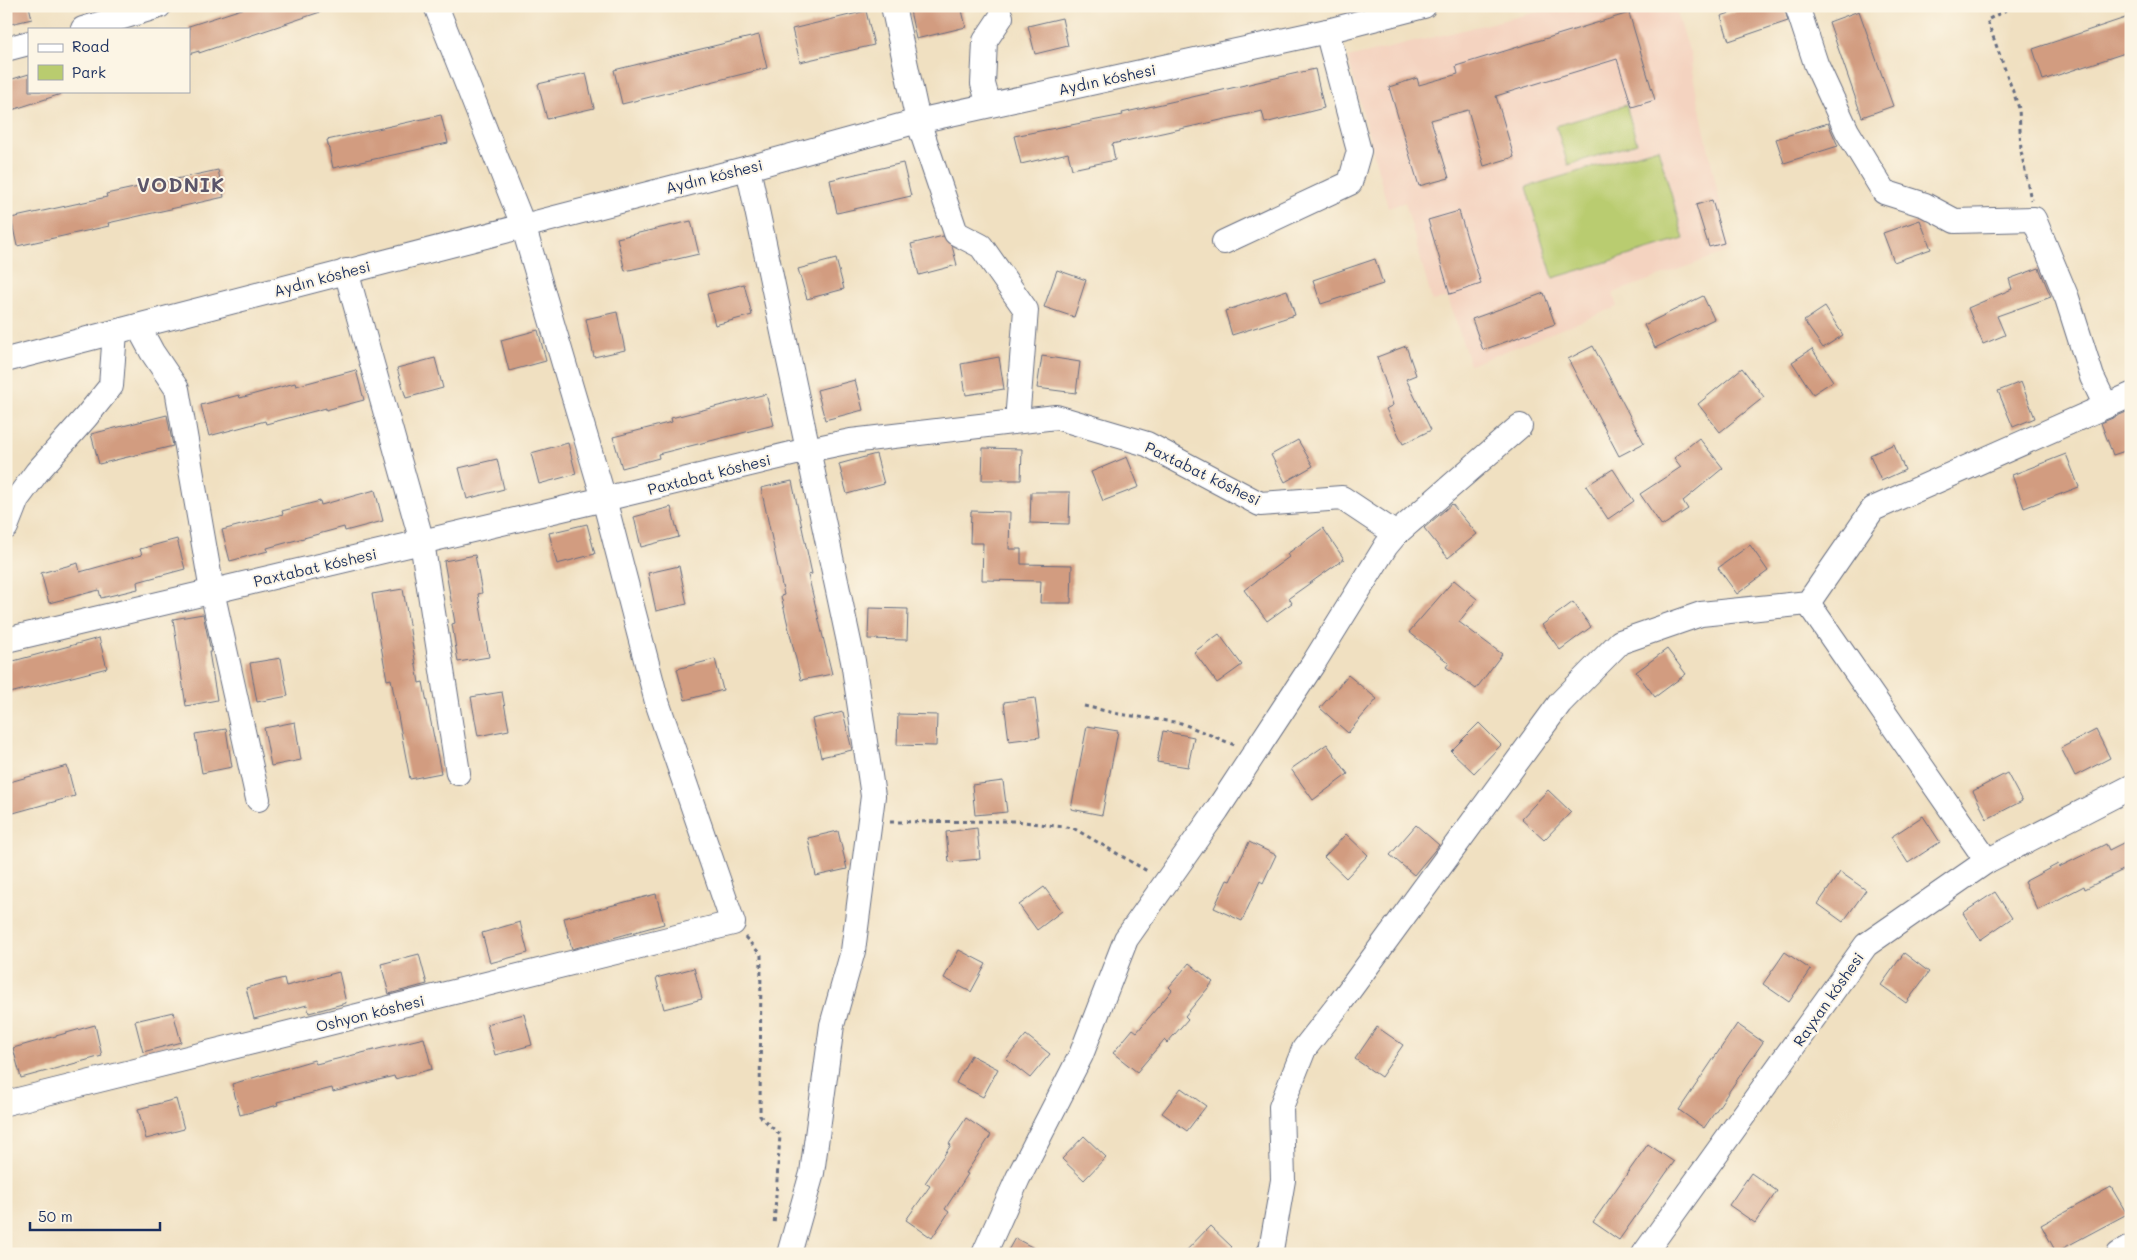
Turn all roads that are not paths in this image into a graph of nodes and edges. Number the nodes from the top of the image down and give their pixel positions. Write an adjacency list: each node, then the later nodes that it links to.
1 (159, 6): 7 (street)
2 (436, 6): 14 (street)
3 (893, 6): 12 (street)
4 (1424, 6): 8 (street, Aydın kóshesi)
5 (1796, 6): 21 (street)
6 (1001, 17): 11 (street)
7 (86, 28)
8 (1327, 31): 11 (street, Aydın kóshesi); 15 (street)
9 (28, 44): 10 (street)
10 (6, 49)
11 (989, 105): 12 (street, Aydın kóshesi)
12 (918, 121): 13 (street, Aydın kóshesi); 22 (street)
13 (748, 168): 14 (street, Aydın kóshesi); 24 (street)
14 (524, 225): 16 (street, Aydın kóshesi); 25 (street)
15 (1224, 242)
16 (346, 271): 17 (street, Aydın kóshesi); 28 (street)
17 (138, 326): 18 (street, Aydın kóshesi); 29 (street)
18 (115, 332): 19 (street, Aydın kóshesi); 26 (street)
19 (6, 360)
20 (2131, 395): 21 (street)
21 (2106, 406): 30 (street)
22 (1017, 421): 24 (street, Paxtabat kóshesi); 27 (street, Paxtabat kóshesi)
23 (1520, 426): 27 (street)
24 (808, 450): 25 (street, Paxtabat kóshesi); 38 (street)
25 (604, 500): 28 (street, Paxtabat kóshesi); 36 (street, Oshyon kóshesi)
26 (6, 527)
27 (1396, 534): 39 (street)
28 (422, 542): 29 (street, Paxtabat kóshesi); 32 (street)
29 (212, 591): 31 (street, Paxtabat kóshesi); 34 (street)
30 (1808, 602): 35 (street); 40 (street)
31 (6, 640)
32 (458, 773)
33 (2131, 786): 35 (street, Rayxan kóshesi)
34 (258, 799)
35 (1987, 862): 41 (street, Rayxan kóshesi)
36 (6, 1102)
37 (2131, 1246): 42 (street)
38 (789, 1254)
39 (984, 1254)
40 (1268, 1254)
41 (1644, 1254)
42 (2119, 1254)

